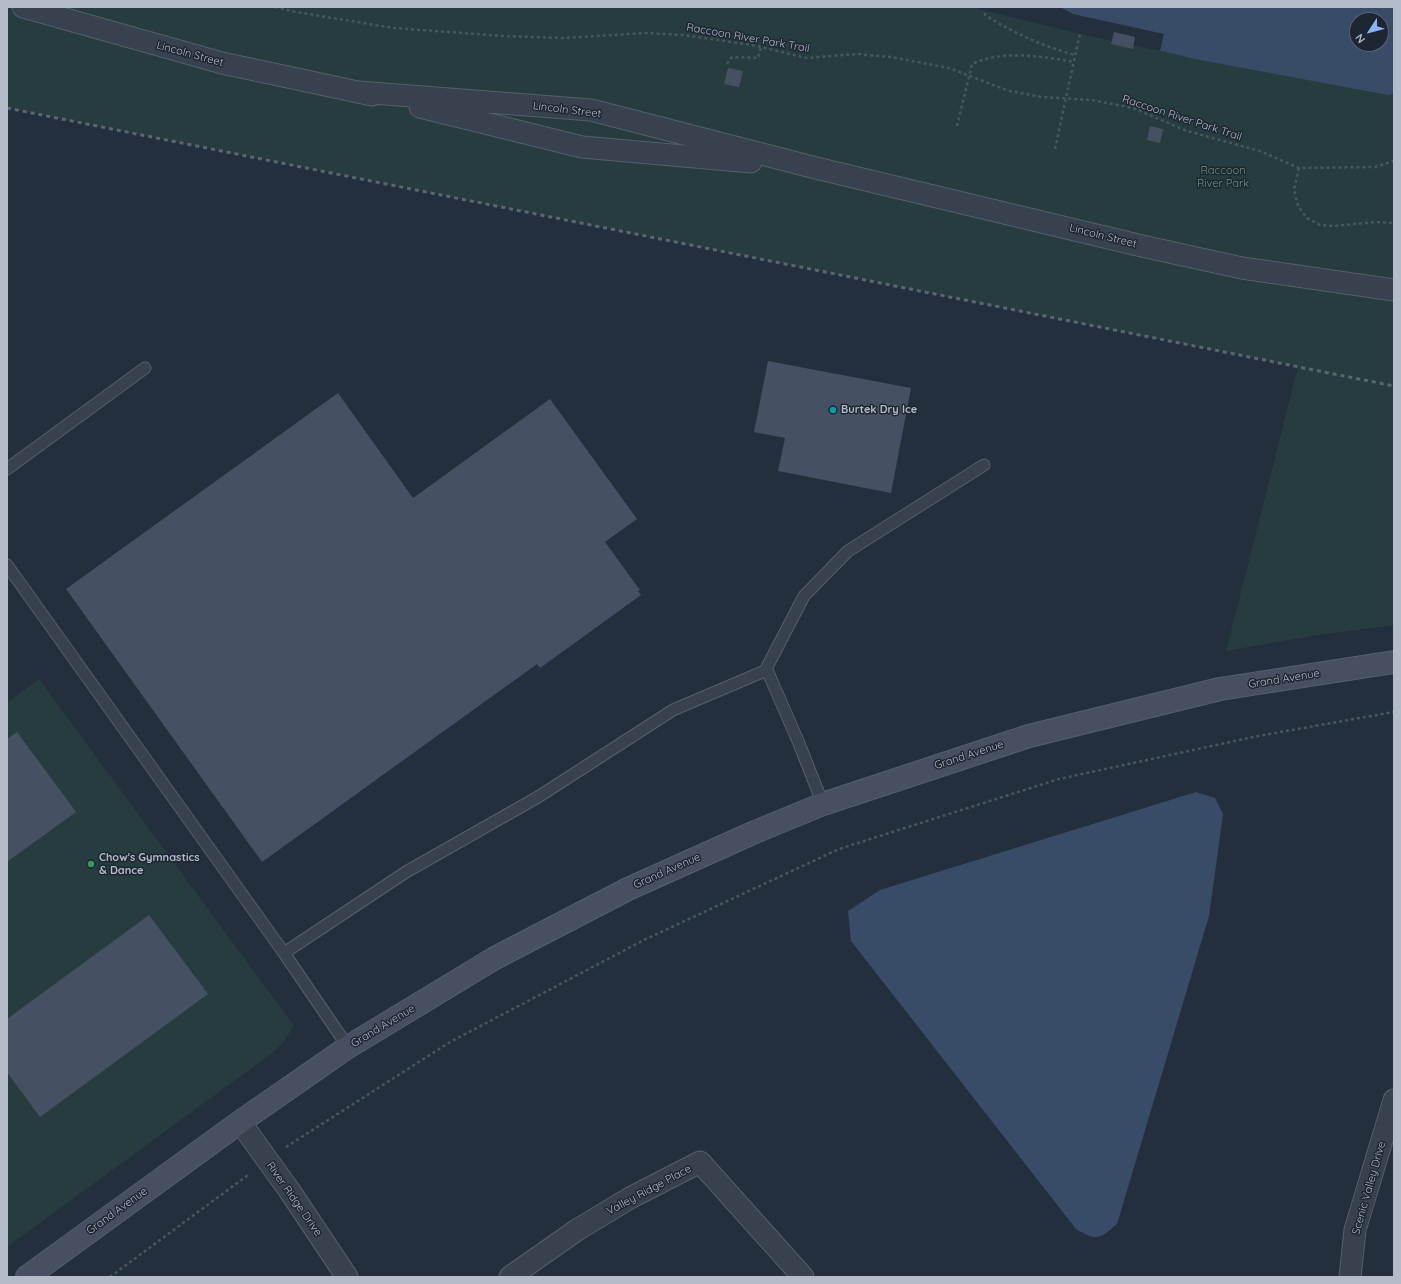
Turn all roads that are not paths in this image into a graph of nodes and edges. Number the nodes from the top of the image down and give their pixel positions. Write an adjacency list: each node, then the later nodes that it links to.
1 (23, 7): 2 (street, Lincoln Street)
2 (360, 92): 3 (street, Lincoln Street); 3 (street, Lincoln Street)
3 (816, 168): 4 (street, Lincoln Street)
4 (1394, 290)
5 (145, 368): 7 (lane)
6 (984, 465): 10 (lane)
7 (7, 469)
8 (7, 565): 12 (lane)
9 (1394, 662): 11 (main road, Grand Avenue)
10 (765, 671): 11 (lane); 12 (lane)
11 (823, 804): 13 (main road, Grand Avenue)
12 (284, 953): 13 (lane)
13 (348, 1047): 15 (main road, Grand Avenue)
14 (1394, 1100): 20 (street, Scenic Valley Drive)
15 (240, 1122): 16 (main road, Grand Avenue); 17 (street, River Ridge Drive)
16 (27, 1277)
17 (346, 1277)
18 (510, 1277): 19 (street, Valley Ridge Place)
19 (803, 1277)
20 (1350, 1277)

